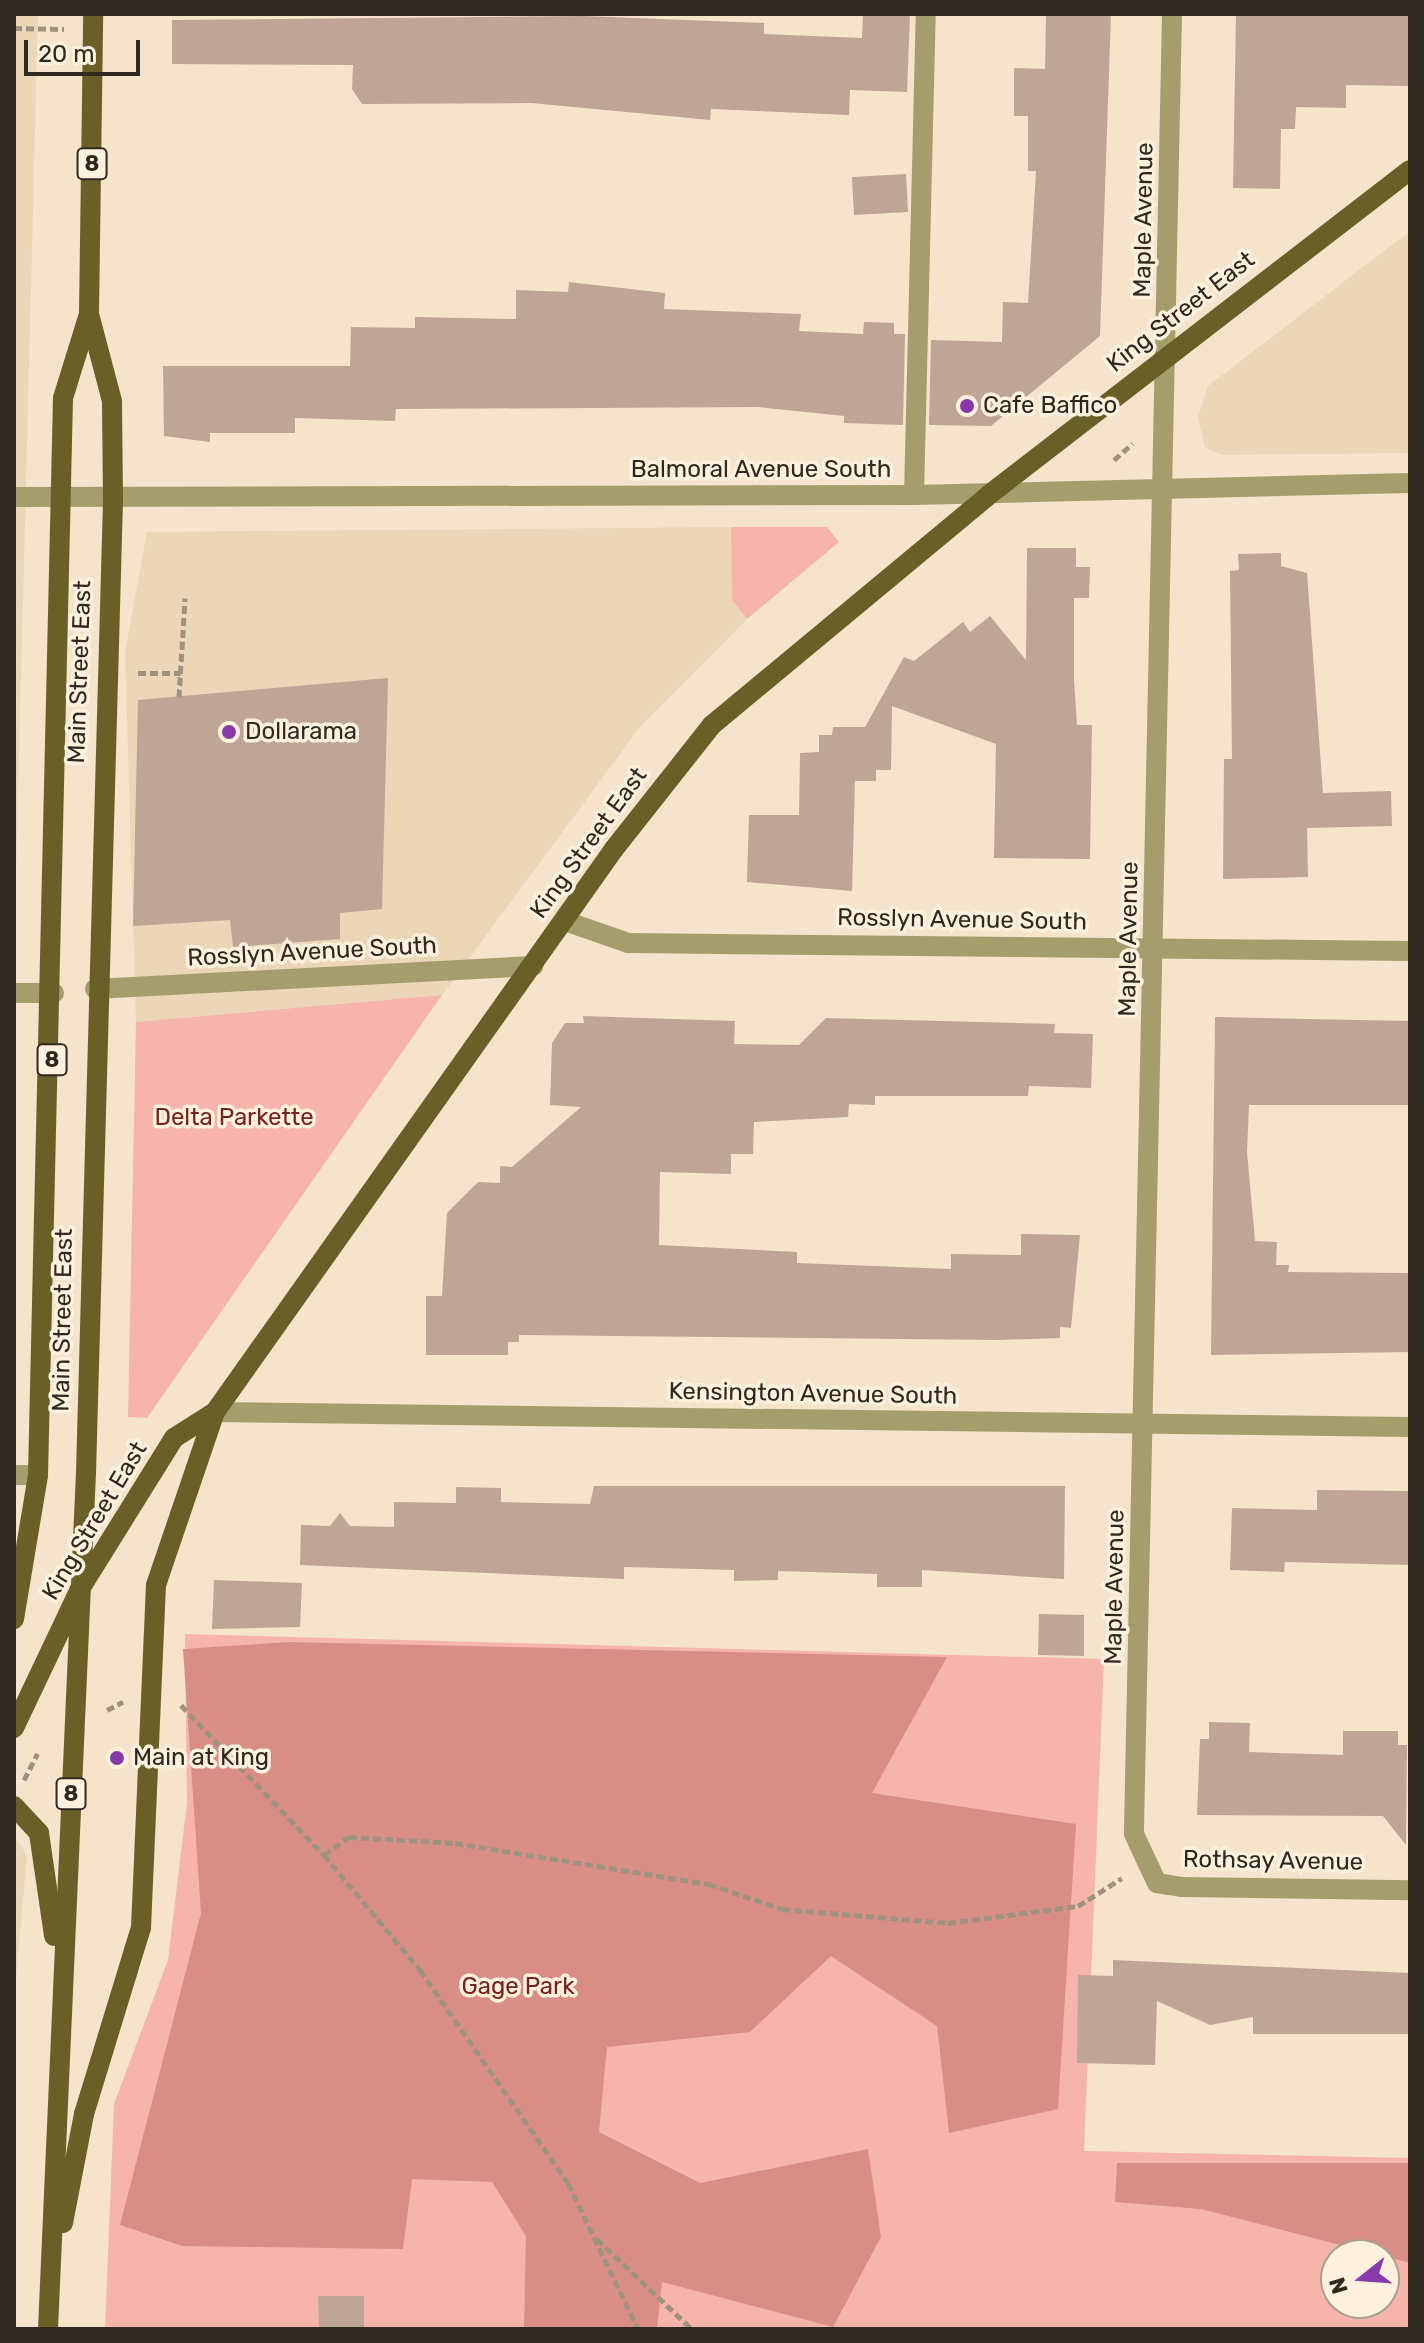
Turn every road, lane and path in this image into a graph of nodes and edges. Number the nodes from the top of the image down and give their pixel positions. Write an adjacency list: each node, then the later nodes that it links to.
1 (926, 14): 13 (street)
2 (1172, 14): 7 (street, Maple Avenue)
3 (93, 22): 4 (path); 6 (main road, Main Street East / 8)
4 (14, 28)
5 (1410, 170): 7 (main road, King Street East)
6 (89, 314): 15 (main road, Main Street East / 8); 16 (main road, Main Street East / 8)
7 (1168, 354): 11 (street, Maple Avenue); 12 (main road, King Street East)
8 (1138, 439): 9 (path)
9 (1107, 466)
10 (1410, 483): 11 (street, Balmoral Avenue South)
11 (1163, 488): 12 (street, Balmoral Avenue South); 22 (street, Maple Avenue)
12 (990, 494): 13 (street, Balmoral Avenue South); 21 (main road, King Street East)
13 (914, 495): 16 (street, Balmoral Avenue South)
14 (14, 497): 15 (street, Balmoral Avenue South)
15 (62, 499): 16 (street, Balmoral Avenue South); 27 (main road, Main Street East / 8)
16 (113, 500): 19 (main road, Main Street East / 8)
17 (185, 598): 18 (path)
18 (181, 673): 19 (path); 20 (path)
19 (107, 674): 25 (main road, Main Street East / 8)
20 (179, 697)
21 (565, 921): 22 (street, Rosslyn Avenue South); 24 (main road, King Street East)
22 (1154, 948): 23 (street, Rosslyn Avenue South); 29 (street, Maple Avenue)
23 (1410, 951)
24 (533, 966): 25 (street, Rosslyn Avenue South); 28 (main road, King Street East)
25 (95, 989): 33 (main road, Main Street East / 8)
26 (14, 993): 27 (street)
27 (54, 993): 32 (main road, Main Street East / 8)
28 (215, 1412): 29 (street, Kensington Avenue South); 33 (main road, King Street East); 46 (main road)
29 (1145, 1424): 30 (street, Kensington Avenue South); 42 (street, Maple Avenue)
30 (1410, 1427)
31 (14, 1475): 32 (street)
32 (38, 1475): 34 (main road, Main Street East / 8)
33 (80, 1589): 38 (main road, King Street East); 44 (main road, Main Street East / 8)
34 (14, 1619)
35 (128, 1702): 37 (path)
36 (171, 1702): 41 (path)
37 (107, 1710)
38 (14, 1728)
39 (38, 1753): 40 (path)
40 (16, 1800): 44 (main road)
41 (324, 1855): 42 (path); 45 (path)
42 (1143, 1865): 43 (street, Rothsay Avenue)
43 (1410, 1890)
44 (61, 1999): 46 (main road, Main Street East / 8)
45 (595, 2238): 48 (path); 49 (path)
46 (50, 2288): 47 (main road, Main Street East / 8)
47 (48, 2329)
48 (638, 2329)
49 (692, 2329)

